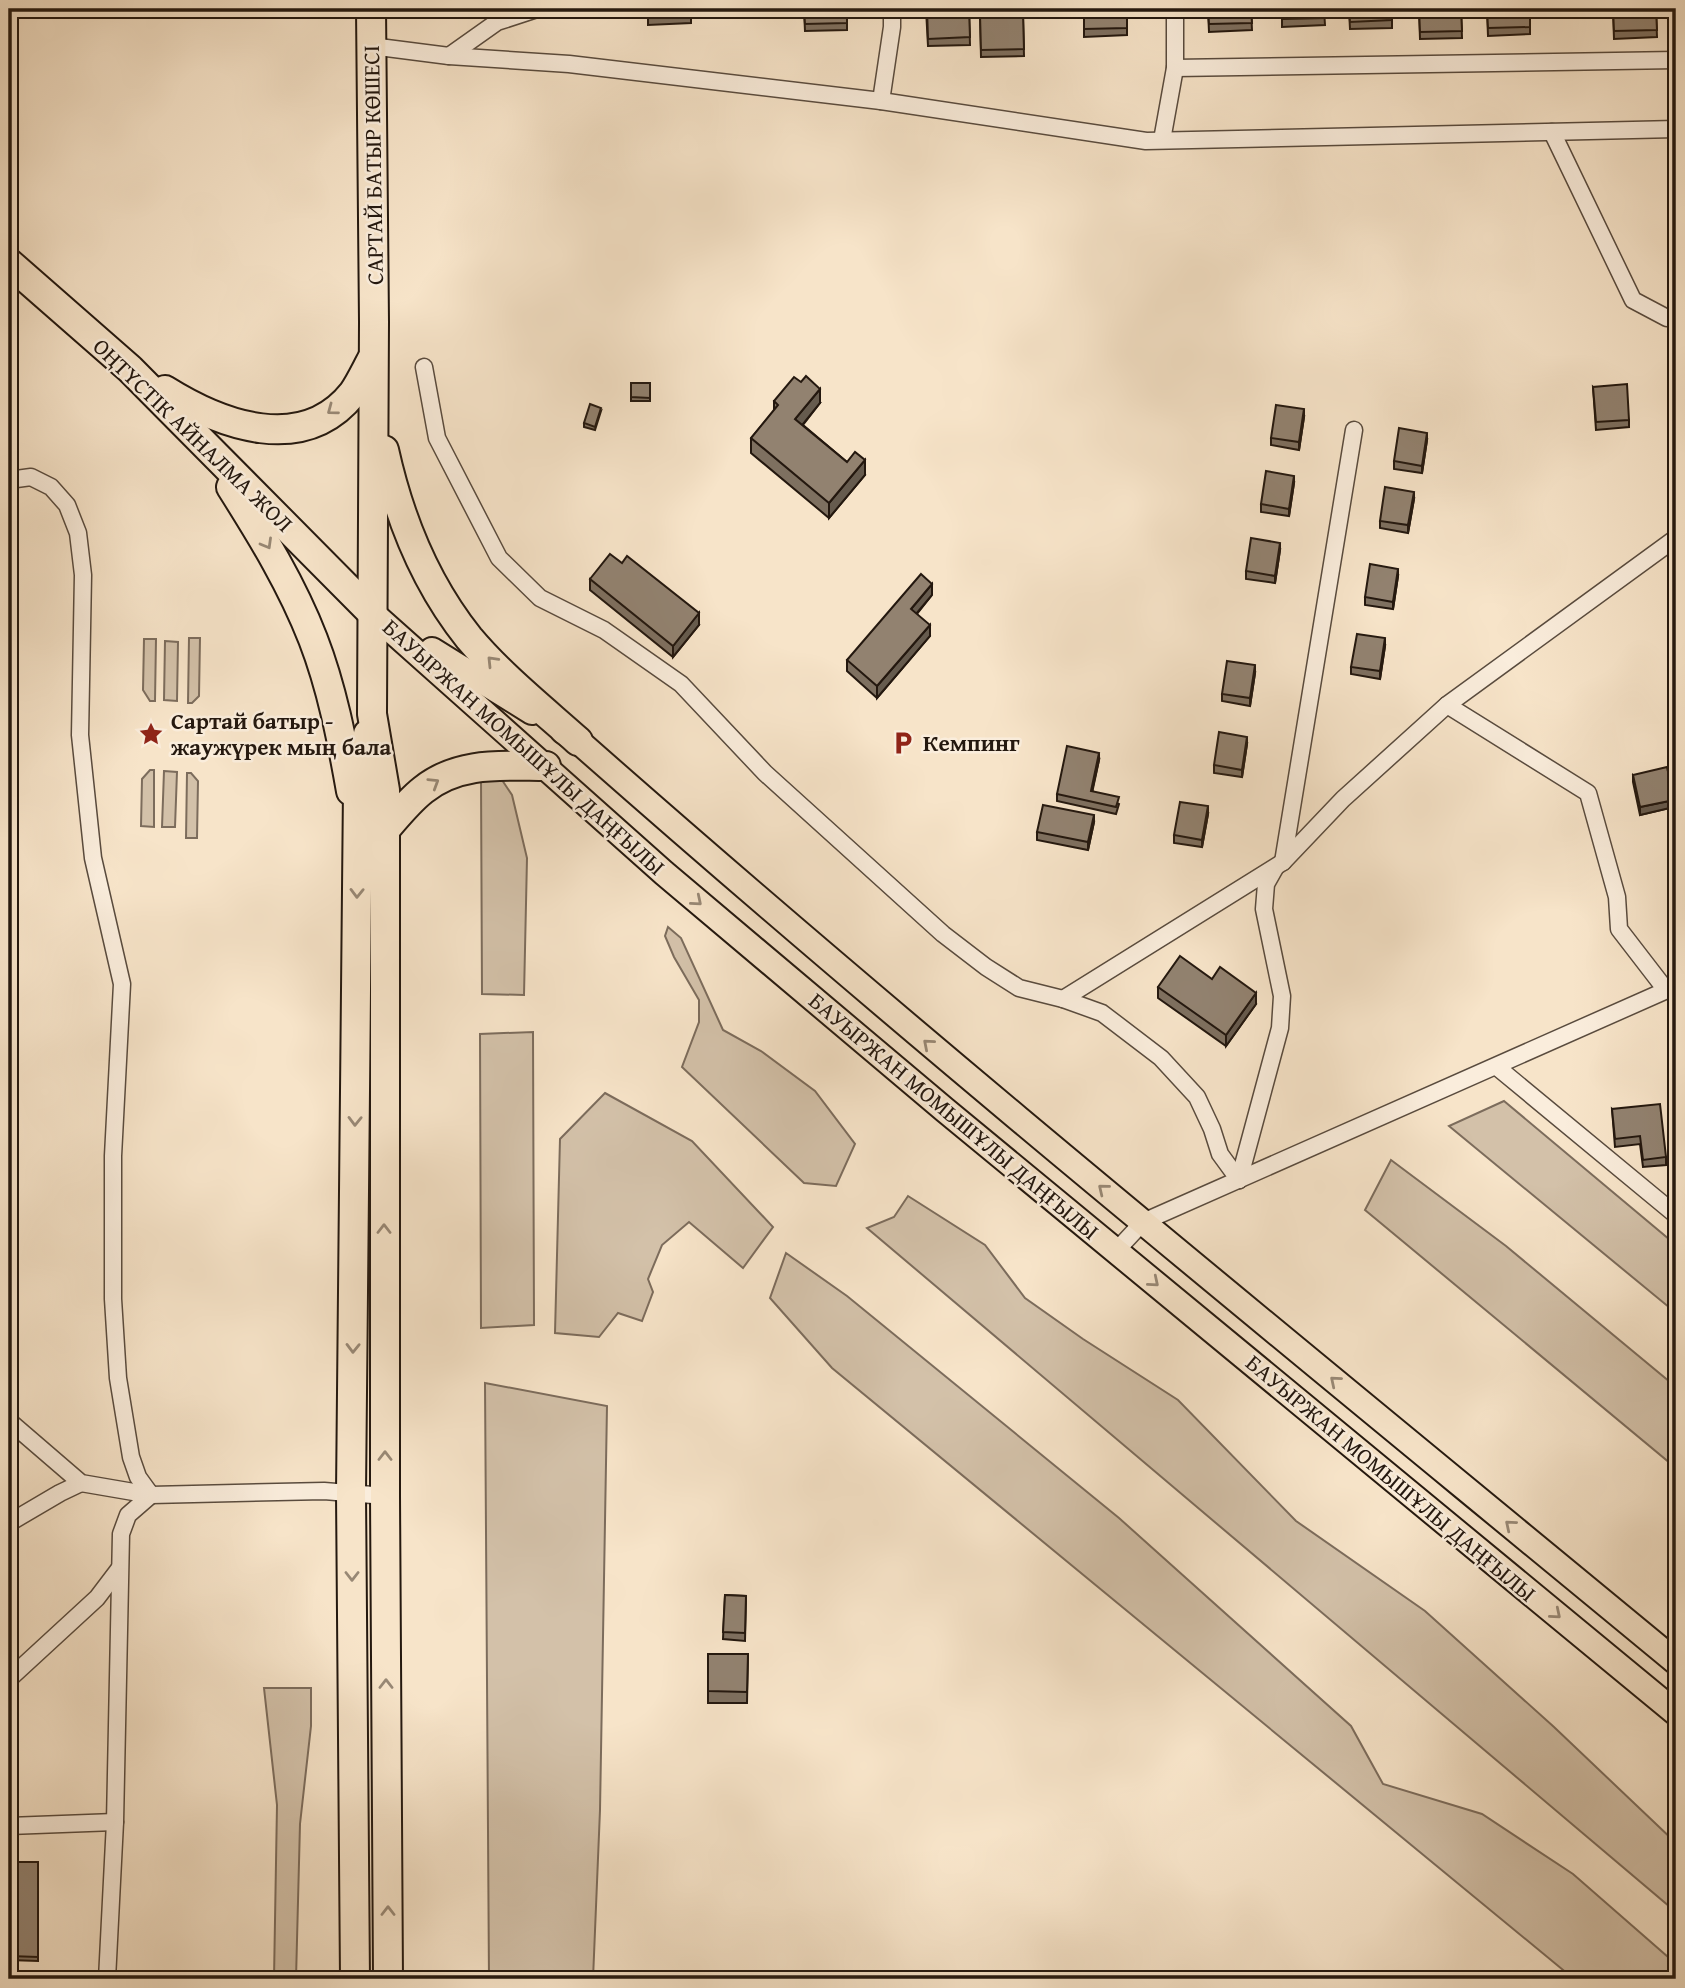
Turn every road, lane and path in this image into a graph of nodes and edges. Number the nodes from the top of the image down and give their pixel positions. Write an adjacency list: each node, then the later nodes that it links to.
1 (371, 9): 5 (highway, САРТАЙ БАТЫР КӨШЕСІ)
2 (537, 9): 6 (street)
3 (892, 9): 9 (street)
4 (1175, 9): 8 (street)
5 (371, 46): 6 (street); 15 (highway, САРТАЙ БАТЫР КӨШЕСІ)
6 (449, 56): 9 (street)
7 (1676, 60): 8 (street)
8 (1175, 68): 12 (street)
9 (881, 101): 12 (street)
10 (1676, 129): 11 (street)
11 (1552, 132): 12 (street); 14 (street)
12 (1162, 139)
13 (9, 263): 17 (highway, ОҢТҮСТІК АЙНАЛМА ЖОЛ)
14 (1676, 318)
15 (374, 357): 17 (highway, one-way to 17); 22 (highway); 25 (highway, one-way to 15)
16 (424, 366): 31 (street)
17 (130, 369): 19 (highway, ОҢТҮСТІК АЙНАЛМА ЖОЛ)
18 (1354, 430): 29 (street)
19 (205, 444): 22 (highway, ОҢТҮСТІК АЙНАЛМА ЖОЛ); 27 (highway, one-way to 27)
20 (11, 479): 40 (street)
21 (1676, 538): 23 (street)
22 (371, 612): 24 (highway); 25 (main road, БАУЫРЖАН МОМЫШҰЛЫ ДАҢҒЫЛЫ); 26 (main road, БАУЫРЖАН МОМЫШҰЛЫ ДАҢҒЫЛЫ)
23 (1447, 705): 29 (street); 30 (street)
24 (372, 714): 27 (highway); 28 (highway)
25 (578, 741): 35 (main road, БАУЫРЖАН МОМЫШҰЛЫ ДАҢҒЫЛЫ, one-way to 25)
26 (546, 766): 28 (highway, one-way to 26); 36 (main road, БАУЫРЖАН МОМЫШҰЛЫ ДАҢҒЫЛЫ, one-way to 36)
27 (357, 825): 39 (highway, one-way to 39)
28 (385, 830): 41 (highway, one-way to 28)
29 (1279, 865): 31 (street); 33 (street)
30 (1671, 988): 32 (street)
31 (1063, 999): 33 (street)
32 (1497, 1067): 33 (street); 34 (street)
33 (1239, 1180): 35 (street)
34 (1676, 1215)
35 (1143, 1222): 36 (street); 44 (main road, БАУЫРЖАН МОМЫШҰЛЫ ДАҢҒЫЛЫ, one-way to 35)
36 (1116, 1251): 46 (main road, БАУЫРЖАН МОМЫШҰЛЫ ДАҢҒЫЛЫ, one-way to 46)
37 (9, 1421): 38 (street)
38 (81, 1483): 40 (street); 42 (street)
39 (351, 1493): 40 (street); 41 (street); 50 (highway, one-way to 50)
40 (151, 1495): 43 (street)
41 (385, 1496): 51 (highway, one-way to 41)
42 (9, 1523)
43 (118, 1569): 45 (street); 47 (street)
44 (1676, 1662)
45 (9, 1679)
46 (1676, 1713)
47 (115, 1822): 48 (street); 49 (street)
48 (9, 1826)
49 (107, 1979)
50 (355, 1979)
51 (388, 1979)

